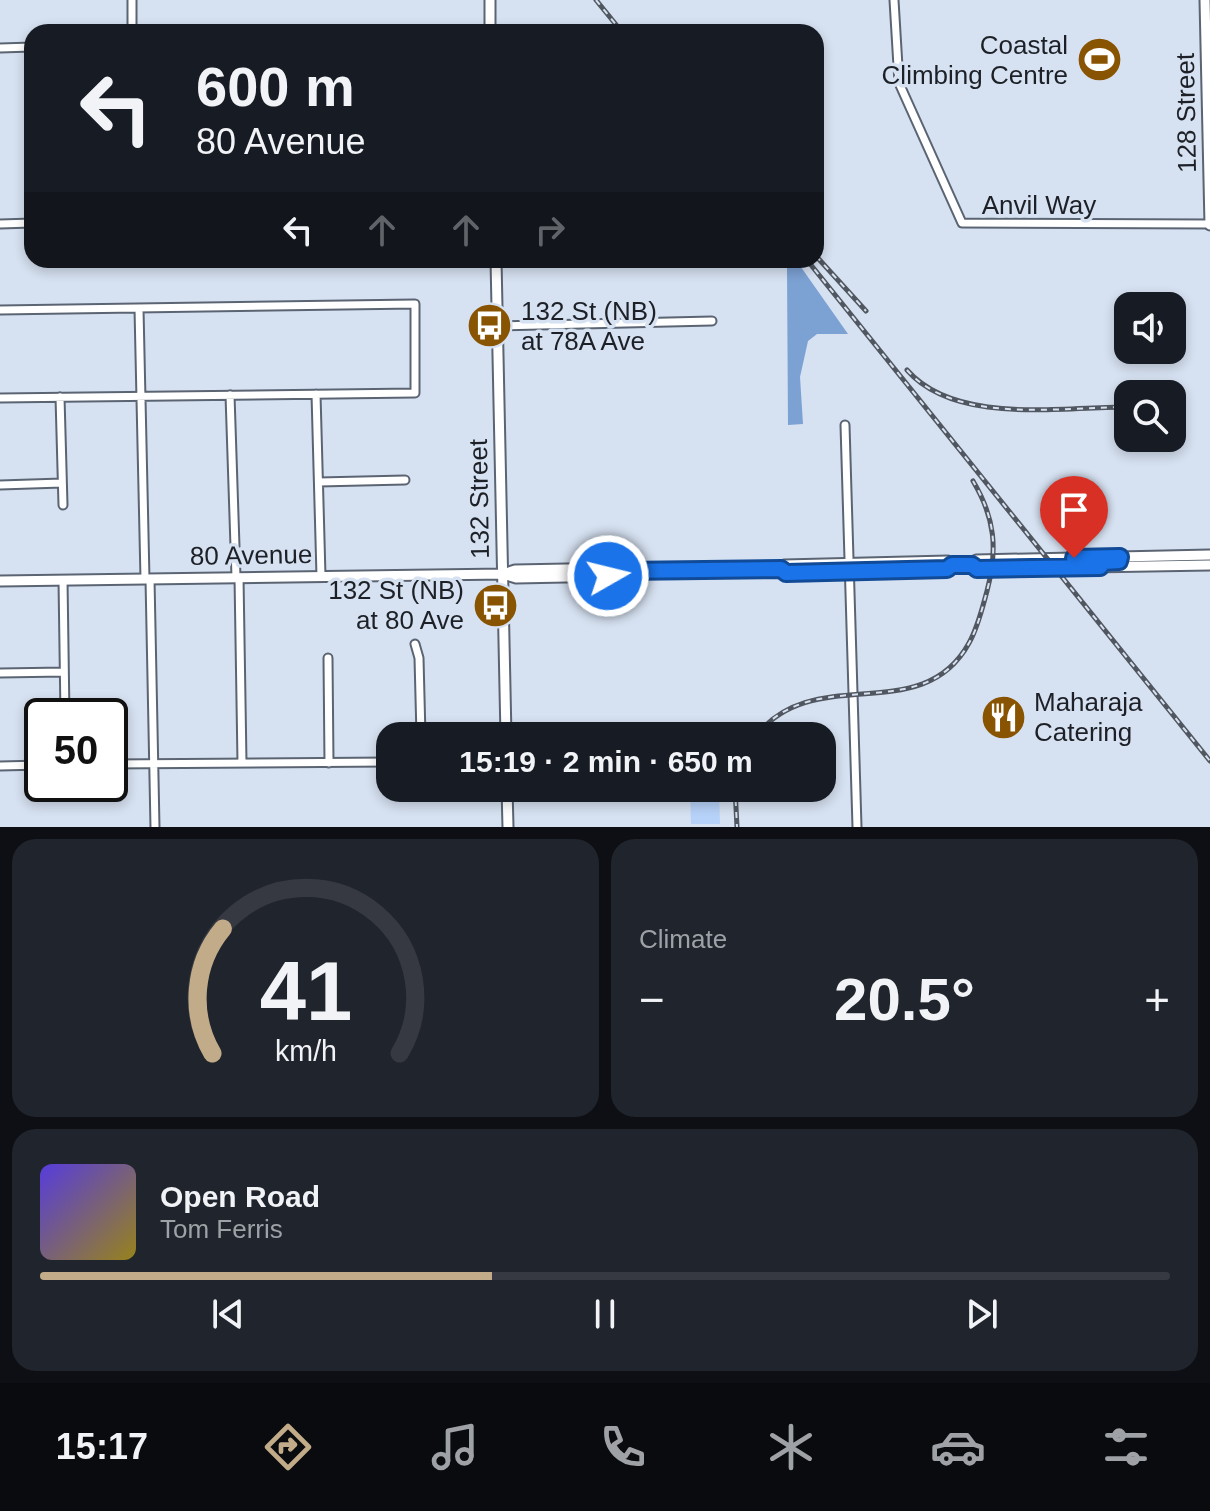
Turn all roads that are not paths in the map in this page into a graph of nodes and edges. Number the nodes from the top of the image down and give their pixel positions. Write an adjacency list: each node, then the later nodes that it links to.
1 (132, 0): 5 (street)
2 (490, 0): 6 (main road)
3 (894, 0): 12 (street, Anvil Way)
4 (1205, 0): 9 (main road, 128 Street)
5 (132, 24)
6 (490, 24)
7 (24, 47): 8 (street)
8 (0, 48)
9 (1210, 216): 12 (main road, 128 Street)
10 (24, 223): 11 (street)
11 (0, 224)
12 (1210, 225)
13 (496, 268): 17 (main road, 132 Street)
14 (139, 309): 15 (street); 18 (street); 20 (street)
15 (0, 310)
16 (712, 321): 17 (street)
17 (497, 326): 35 (main road, 132 Street)
18 (316, 394): 19 (street); 25 (street)
19 (230, 395): 20 (street); 37 (street)
20 (141, 396): 21 (street); 38 (street)
21 (60, 397): 22 (street); 26 (street)
22 (0, 398)
23 (845, 425): 34 (street)
24 (405, 480): 25 (street)
25 (319, 482): 36 (street)
26 (62, 483): 27 (street); 28 (street)
27 (0, 485)
28 (63, 505)
29 (1210, 555): 30 (main road, 80 Avenue)
30 (1120, 557): 31 (main road, 80 Avenue); 33 (main road)
31 (972, 565): 33 (main road, 80 Avenue); 34 (main road, 80 Avenue)
32 (1210, 565): 33 (main road, 80 Avenue)
33 (1100, 567)
34 (851, 568): 35 (main road, 80 Avenue); 58 (street)
35 (503, 574): 36 (main road, 80 Avenue); 47 (main road, 132 Street)
36 (321, 576): 37 (main road, 80 Avenue)
37 (238, 577): 38 (main road, 80 Avenue); 49 (street)
38 (147, 579): 39 (main road, 80 Avenue); 52 (street)
39 (63, 580): 40 (main road, 80 Avenue); 43 (street)
40 (0, 581)
41 (415, 644): 46 (street)
42 (328, 658): 50 (street)
43 (64, 672): 44 (street); 45 (street)
44 (0, 673)
45 (65, 698)
46 (421, 722)
47 (506, 722)
48 (376, 762): 50 (street)
49 (242, 763): 50 (street); 52 (street)
50 (329, 763)
51 (128, 764): 52 (street)
52 (154, 764): 56 (street)
53 (24, 765): 54 (street)
54 (0, 766)
55 (507, 802): 57 (main road)
56 (155, 827)
57 (508, 827)
58 (857, 827)

